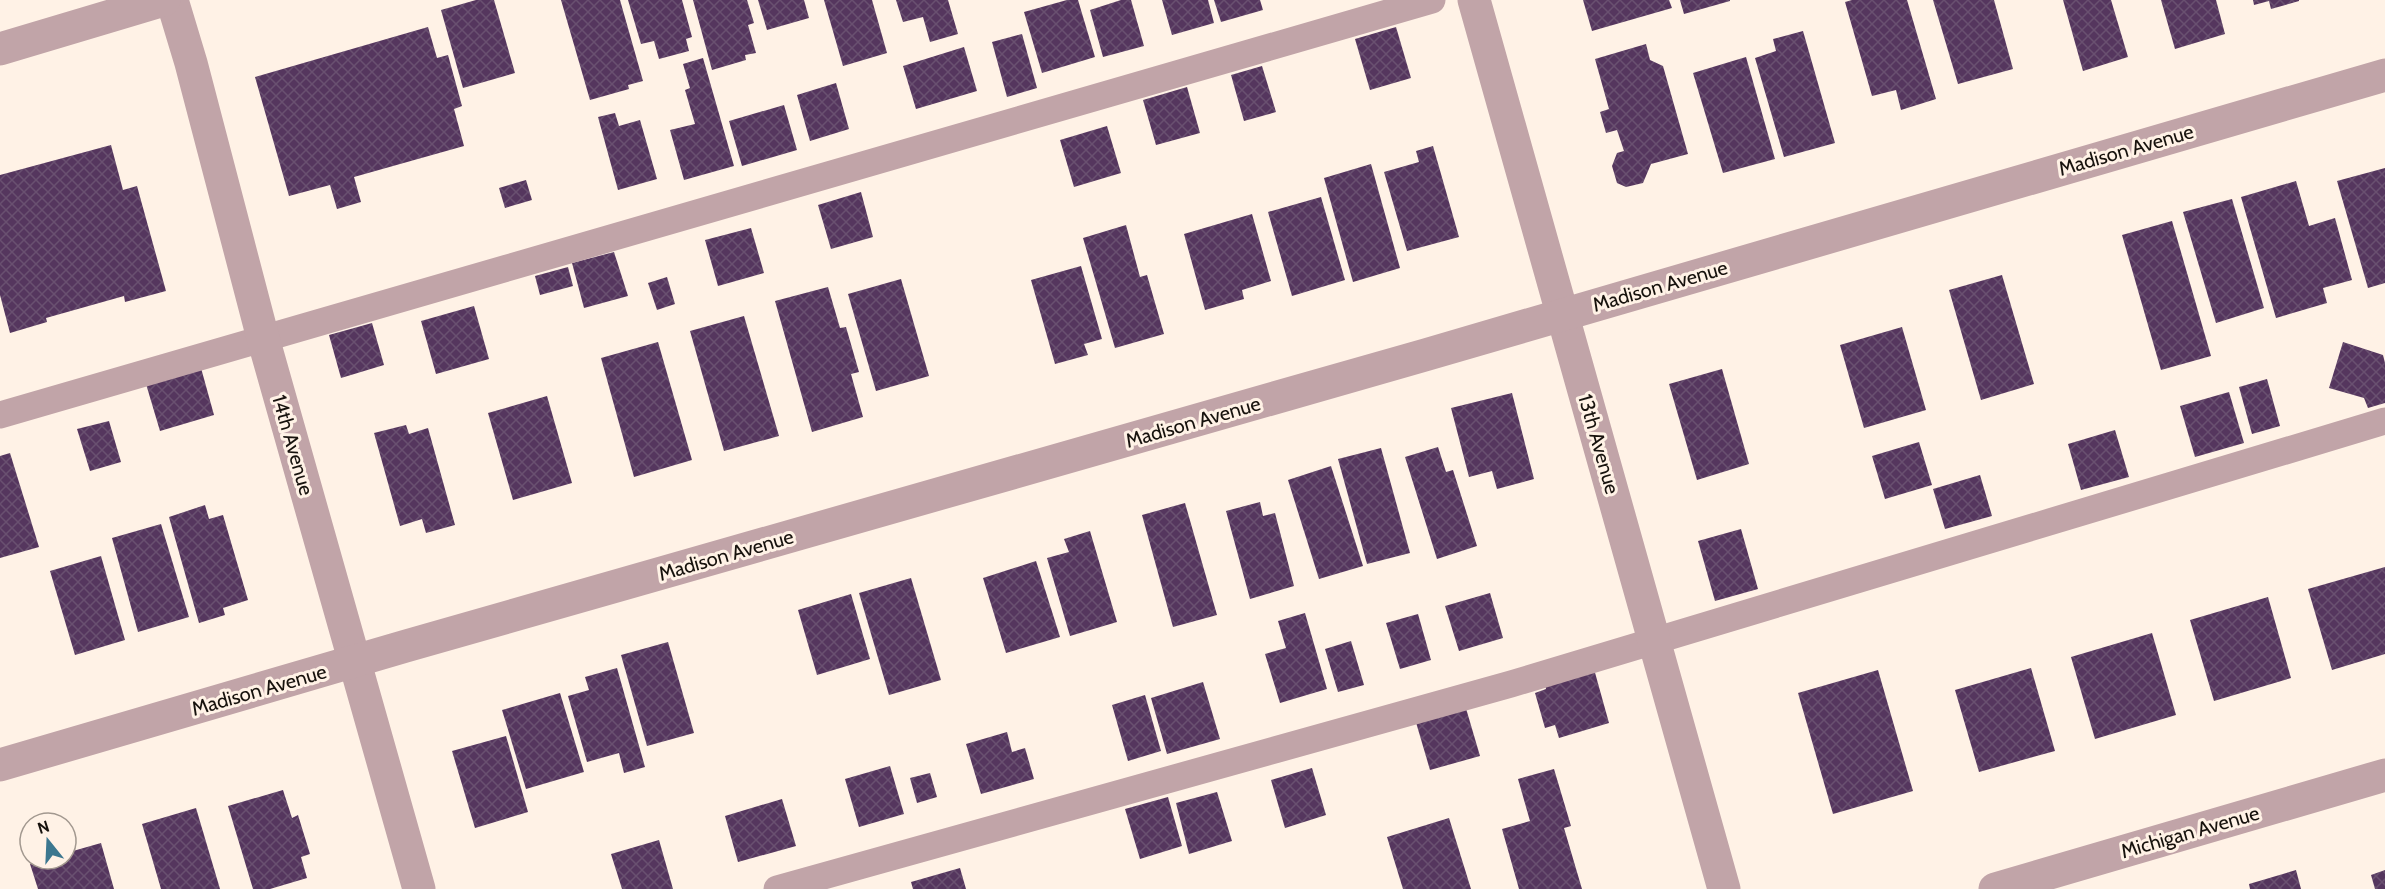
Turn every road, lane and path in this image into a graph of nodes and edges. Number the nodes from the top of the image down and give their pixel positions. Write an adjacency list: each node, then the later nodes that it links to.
1 (164, 0): 5 (street)
2 (172, 0): 8 (street, 14th Avenue)
3 (1432, 0): 8 (lane)
4 (1474, 0): 7 (street, 13th Avenue)
5 (0, 49)
6 (2385, 75): 7 (street, Madison Avenue)
7 (1562, 315): 11 (street, 13th Avenue); 12 (street, Madison Avenue)
8 (263, 338): 9 (lane); 12 (street, 14th Avenue)
9 (0, 415)
10 (2385, 421): 11 (lane)
11 (1654, 641): 16 (lane); 17 (street, 13th Avenue)
12 (354, 662): 13 (street, Madison Avenue); 15 (street, 14th Avenue)
13 (0, 765)
14 (2385, 776): 18 (street, Michigan Avenue)
15 (419, 889)
16 (777, 889)
17 (1724, 889)
18 (1995, 889)

